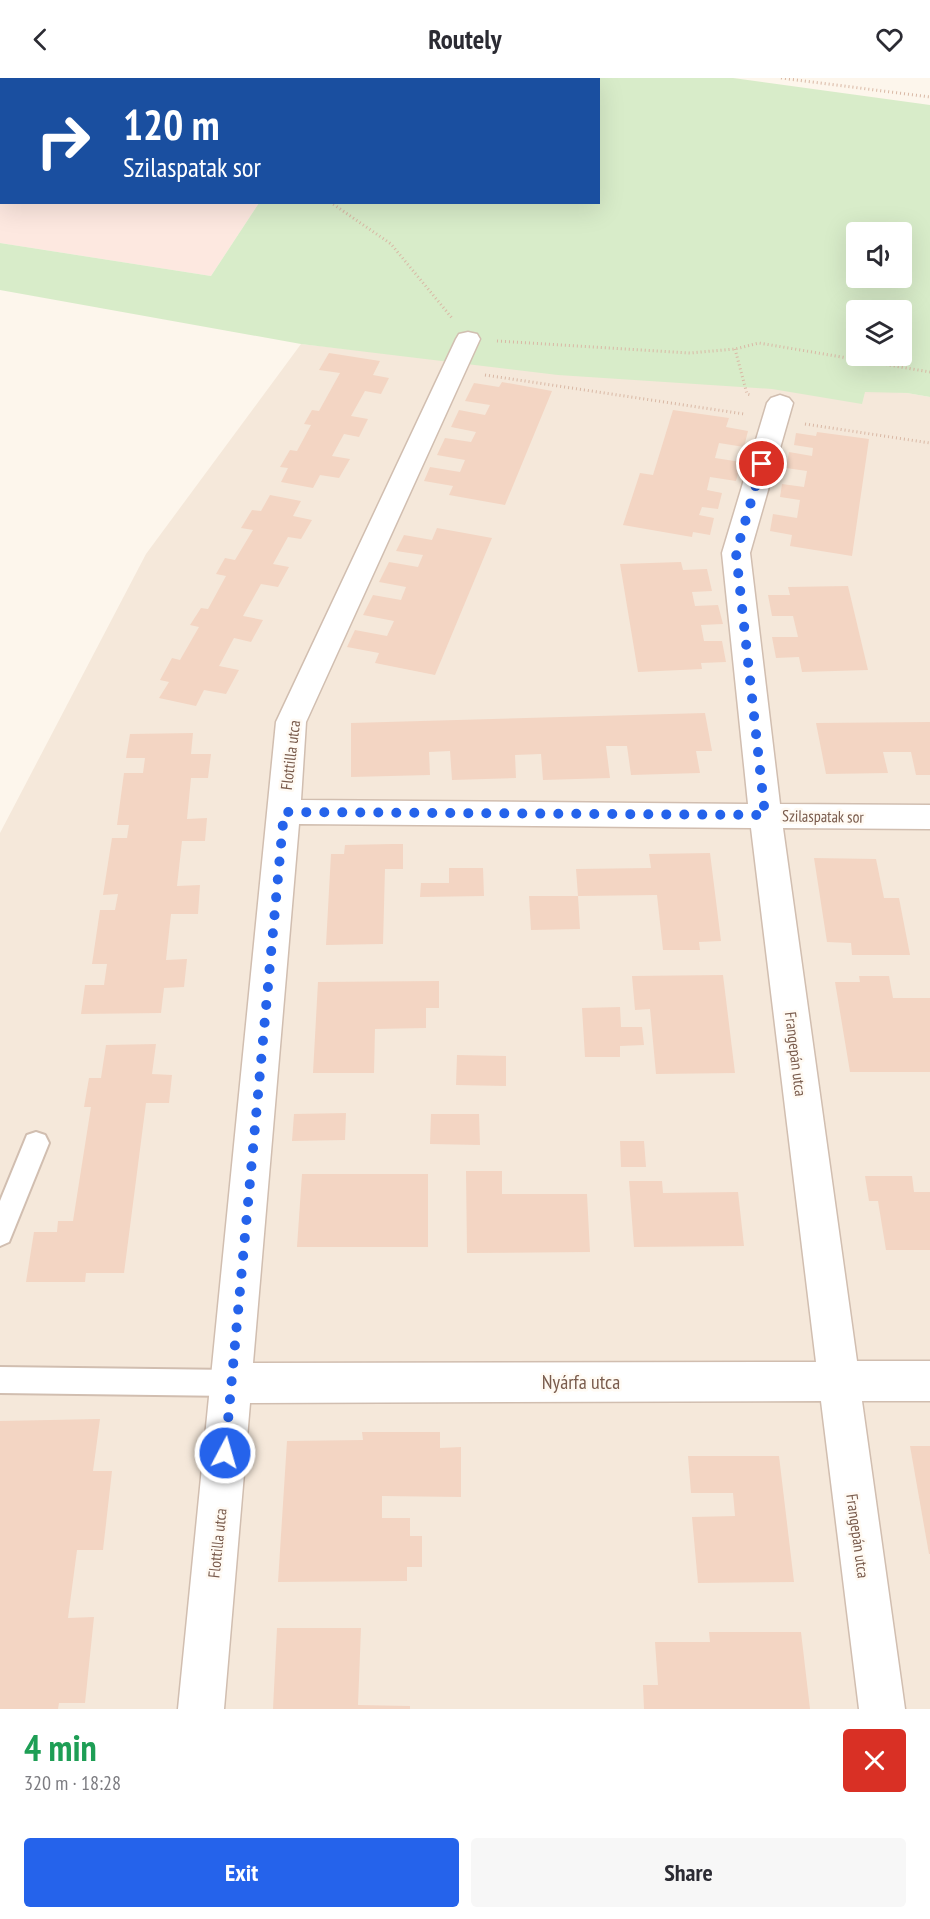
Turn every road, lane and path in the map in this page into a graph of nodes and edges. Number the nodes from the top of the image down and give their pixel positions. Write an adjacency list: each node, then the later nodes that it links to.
1 (781, 78): 2 (path)
2 (930, 97)
3 (333, 204): 4 (path)
4 (468, 339): 5 (path); 6 (street, Flottilla utca)
5 (735, 349): 7 (path); 8 (path)
6 (454, 370): 8 (path); 10 (street, Flottilla utca)
7 (930, 372)
8 (778, 411): 9 (path); 11 (street, Frangepán utca)
9 (930, 443)
10 (284, 812): 11 (street, Szilaspatak sor); 18 (street, Flottilla utca)
11 (765, 815): 12 (street, Szilaspatak sor); 17 (street, Frangepán utca)
12 (930, 817)
13 (36, 1143): 14 (lane)
14 (0, 1233)
15 (0, 1380): 18 (lane)
16 (930, 1380): 17 (street, Nyárfa utca)
17 (837, 1381): 18 (street, Nyárfa utca); 20 (street, Frangepán utca)
18 (232, 1383): 19 (street, Flottilla utca)
19 (201, 1709)
20 (882, 1709)

